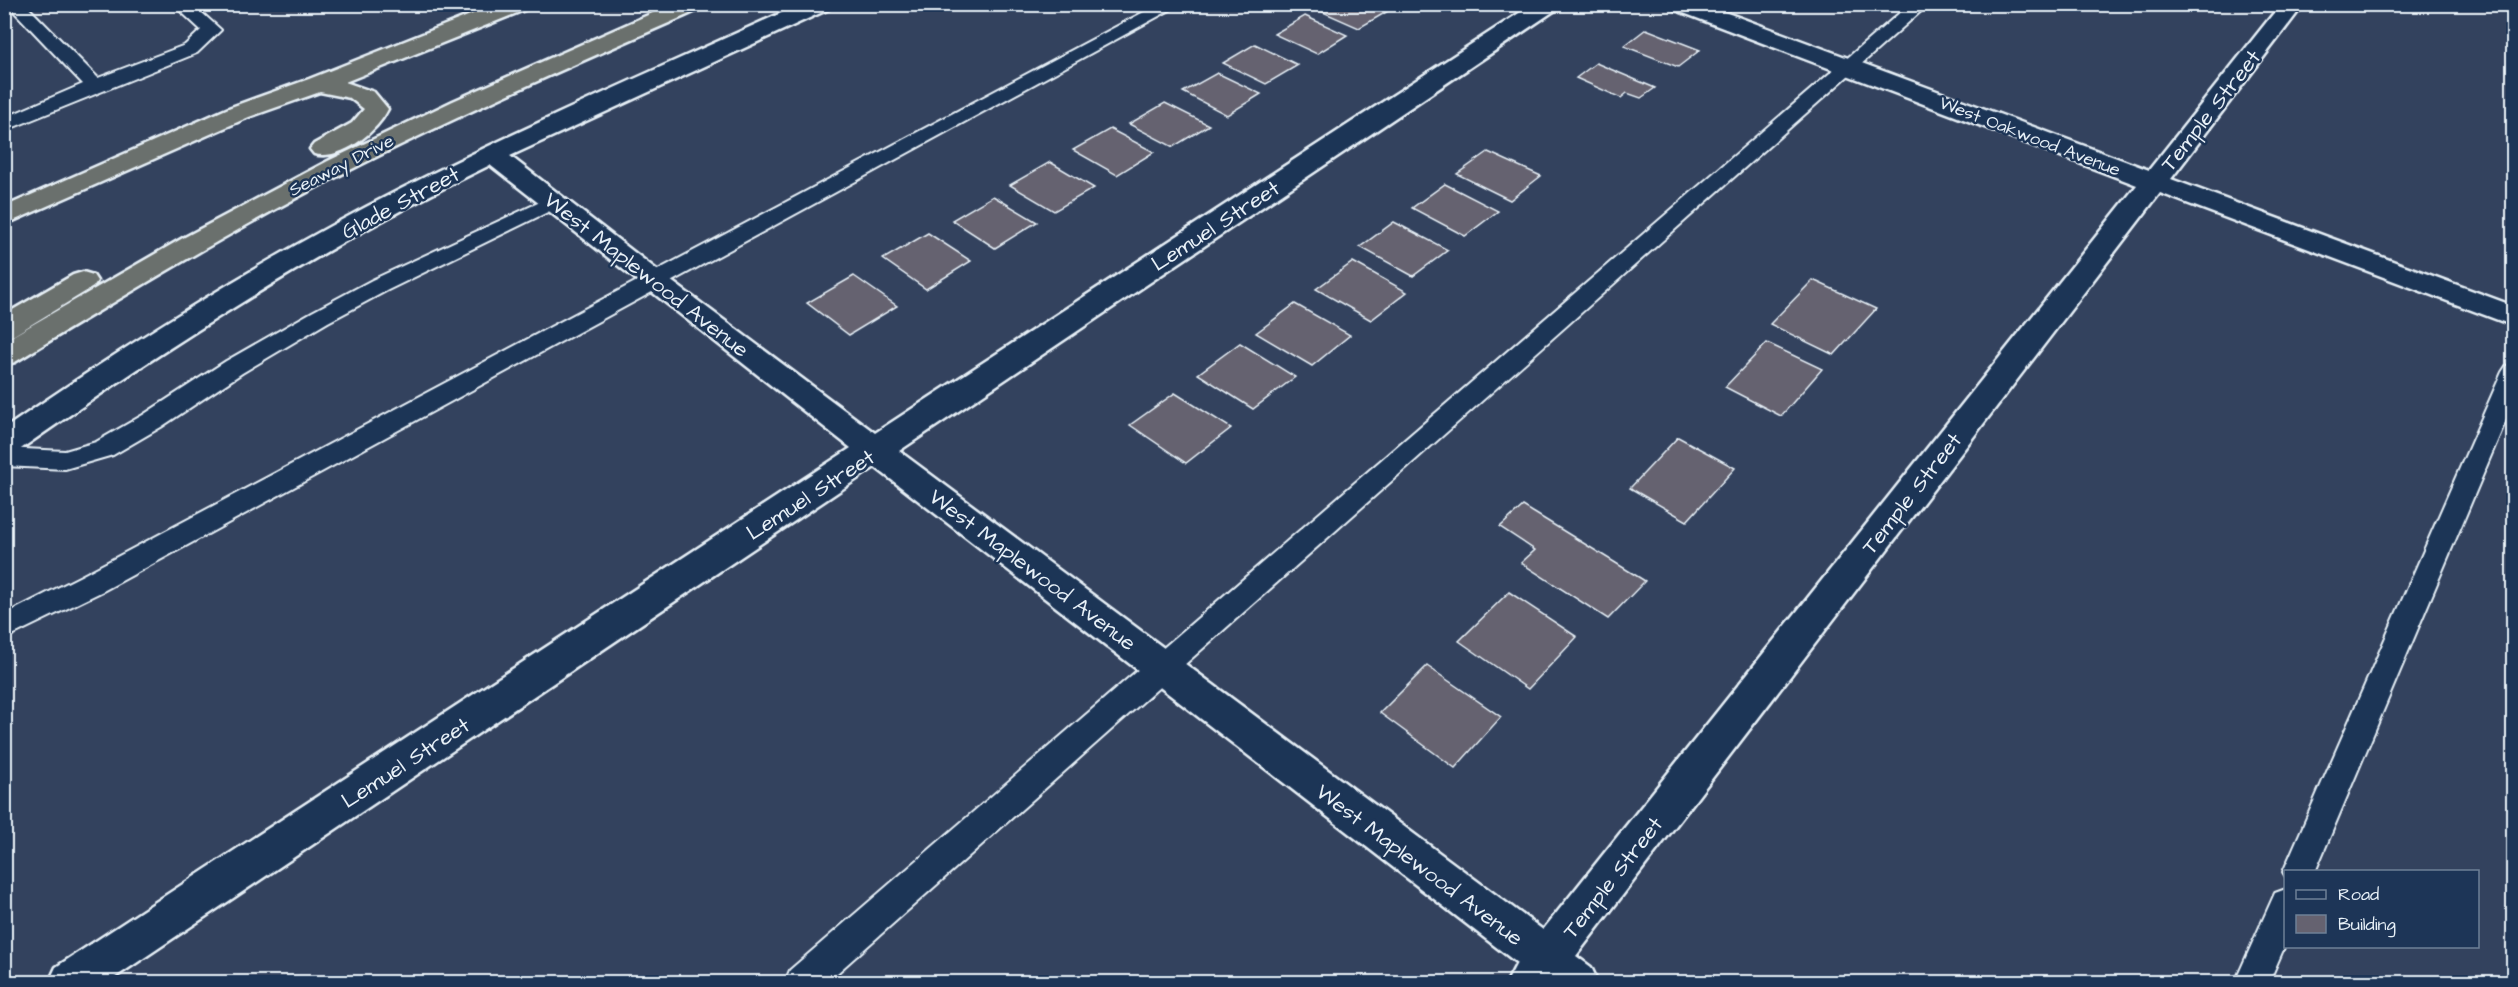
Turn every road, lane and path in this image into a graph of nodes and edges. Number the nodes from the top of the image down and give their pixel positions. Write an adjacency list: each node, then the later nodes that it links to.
1 (15, 4): 13 (lane)
2 (181, 4): 13 (lane)
3 (519, 4): 12 (highway)
4 (693, 4): 24 (highway, Seaway Drive)
5 (821, 4): 16 (street, Glade Street)
6 (1173, 4): 21 (lane)
7 (1549, 4): 27 (street, Lemuel Street)
8 (1681, 4): 11 (street, West Oakwood Avenue)
9 (1921, 4): 11 (lane)
10 (2293, 4): 17 (street, Temple Street)
11 (1849, 68): 17 (street, West Oakwood Avenue); 30 (lane)
12 (318, 84): 14 (highway); 23 (highway)
13 (95, 86): 15 (lane)
14 (240, 112): 18 (highway); 20 (highway)
15 (4, 125)
16 (492, 154): 19 (street, West Maplewood Avenue); 26 (street, Glade Street)
17 (2153, 182): 22 (street, West Oakwood Avenue); 33 (street, Temple Street)
18 (4, 194)
19 (553, 202): 21 (street, West Maplewood Avenue); 28 (lane)
20 (4, 217)
21 (656, 283): 27 (street, West Maplewood Avenue); 29 (lane)
22 (2514, 317)
23 (4, 328)
24 (4, 355)
25 (2514, 372): 31 (lane)
26 (4, 446)
27 (876, 450): 30 (street, West Maplewood Avenue); 34 (street, Lemuel Street)
28 (4, 457)
29 (4, 628)
30 (1163, 668): 33 (street, West Maplewood Avenue); 35 (lane)
31 (2300, 870)
32 (2284, 909): 37 (lane)
33 (1538, 971): 36 (street, West Maplewood Avenue)
34 (71, 982)
35 (802, 982)
36 (1576, 982)
37 (2252, 982)

